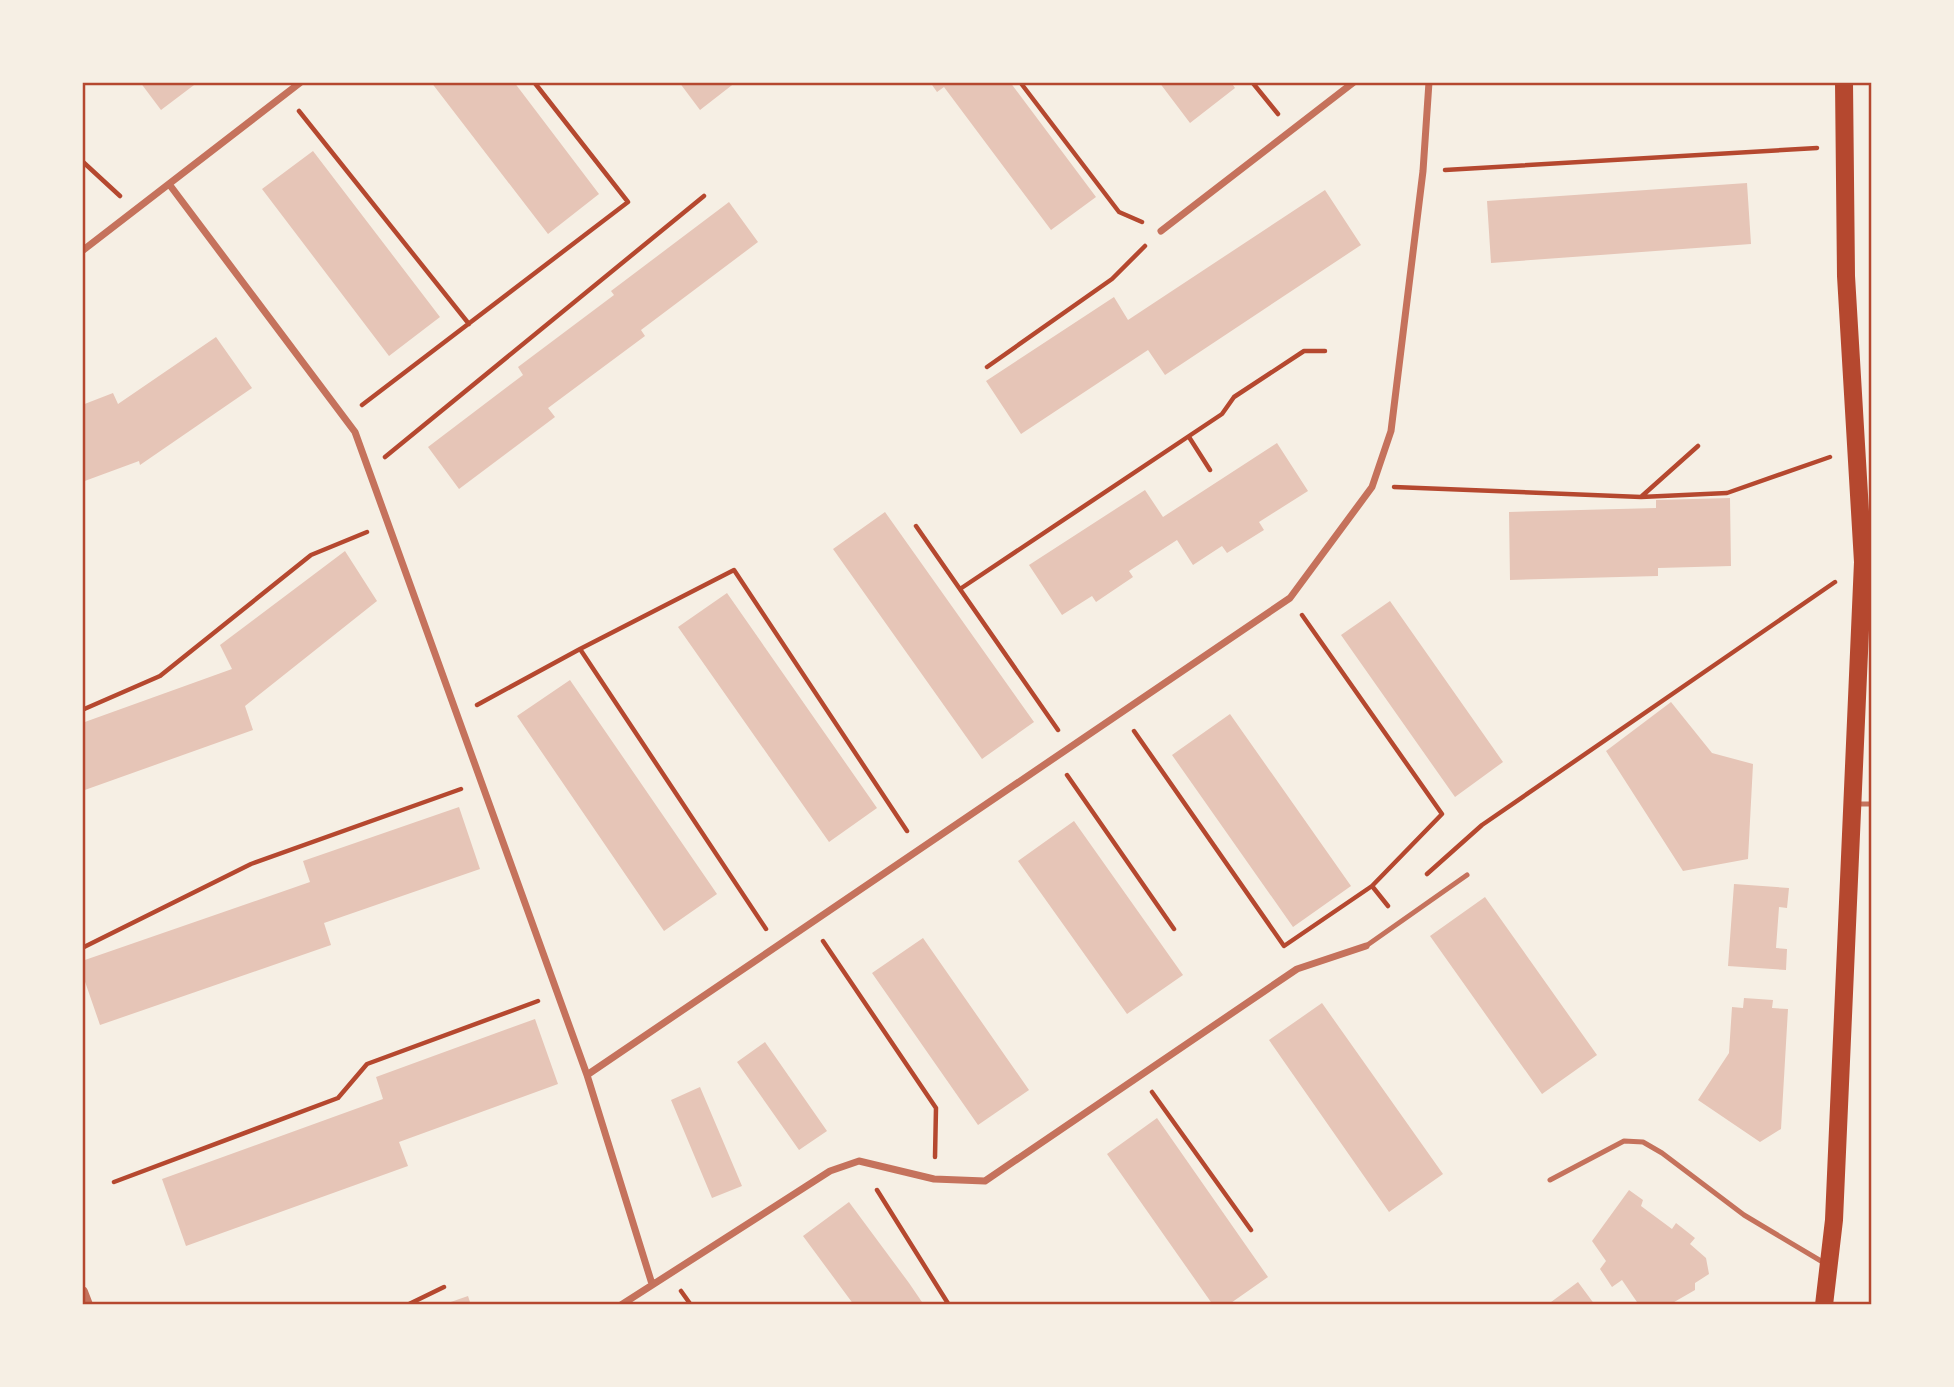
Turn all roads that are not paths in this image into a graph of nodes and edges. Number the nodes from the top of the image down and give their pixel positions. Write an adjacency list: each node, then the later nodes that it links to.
1 (301, 82): 5 (street)
2 (1354, 82): 6 (street)
3 (1429, 82): 12 (street)
4 (1844, 82): 8 (main road)
5 (169, 184): 7 (street); 12 (street)
6 (1161, 230)
7 (82, 251)
8 (1853, 804): 9 (lane); 14 (main road)
9 (1872, 804)
10 (1467, 875): 11 (lane)
11 (1366, 946): 15 (street)
12 (587, 1075): 15 (street)
13 (1550, 1180): 14 (lane)
14 (1829, 1266): 19 (main road)
15 (652, 1284): 18 (street)
16 (82, 1292): 17 (street)
17 (87, 1305)
18 (621, 1305)
19 (1824, 1305)

